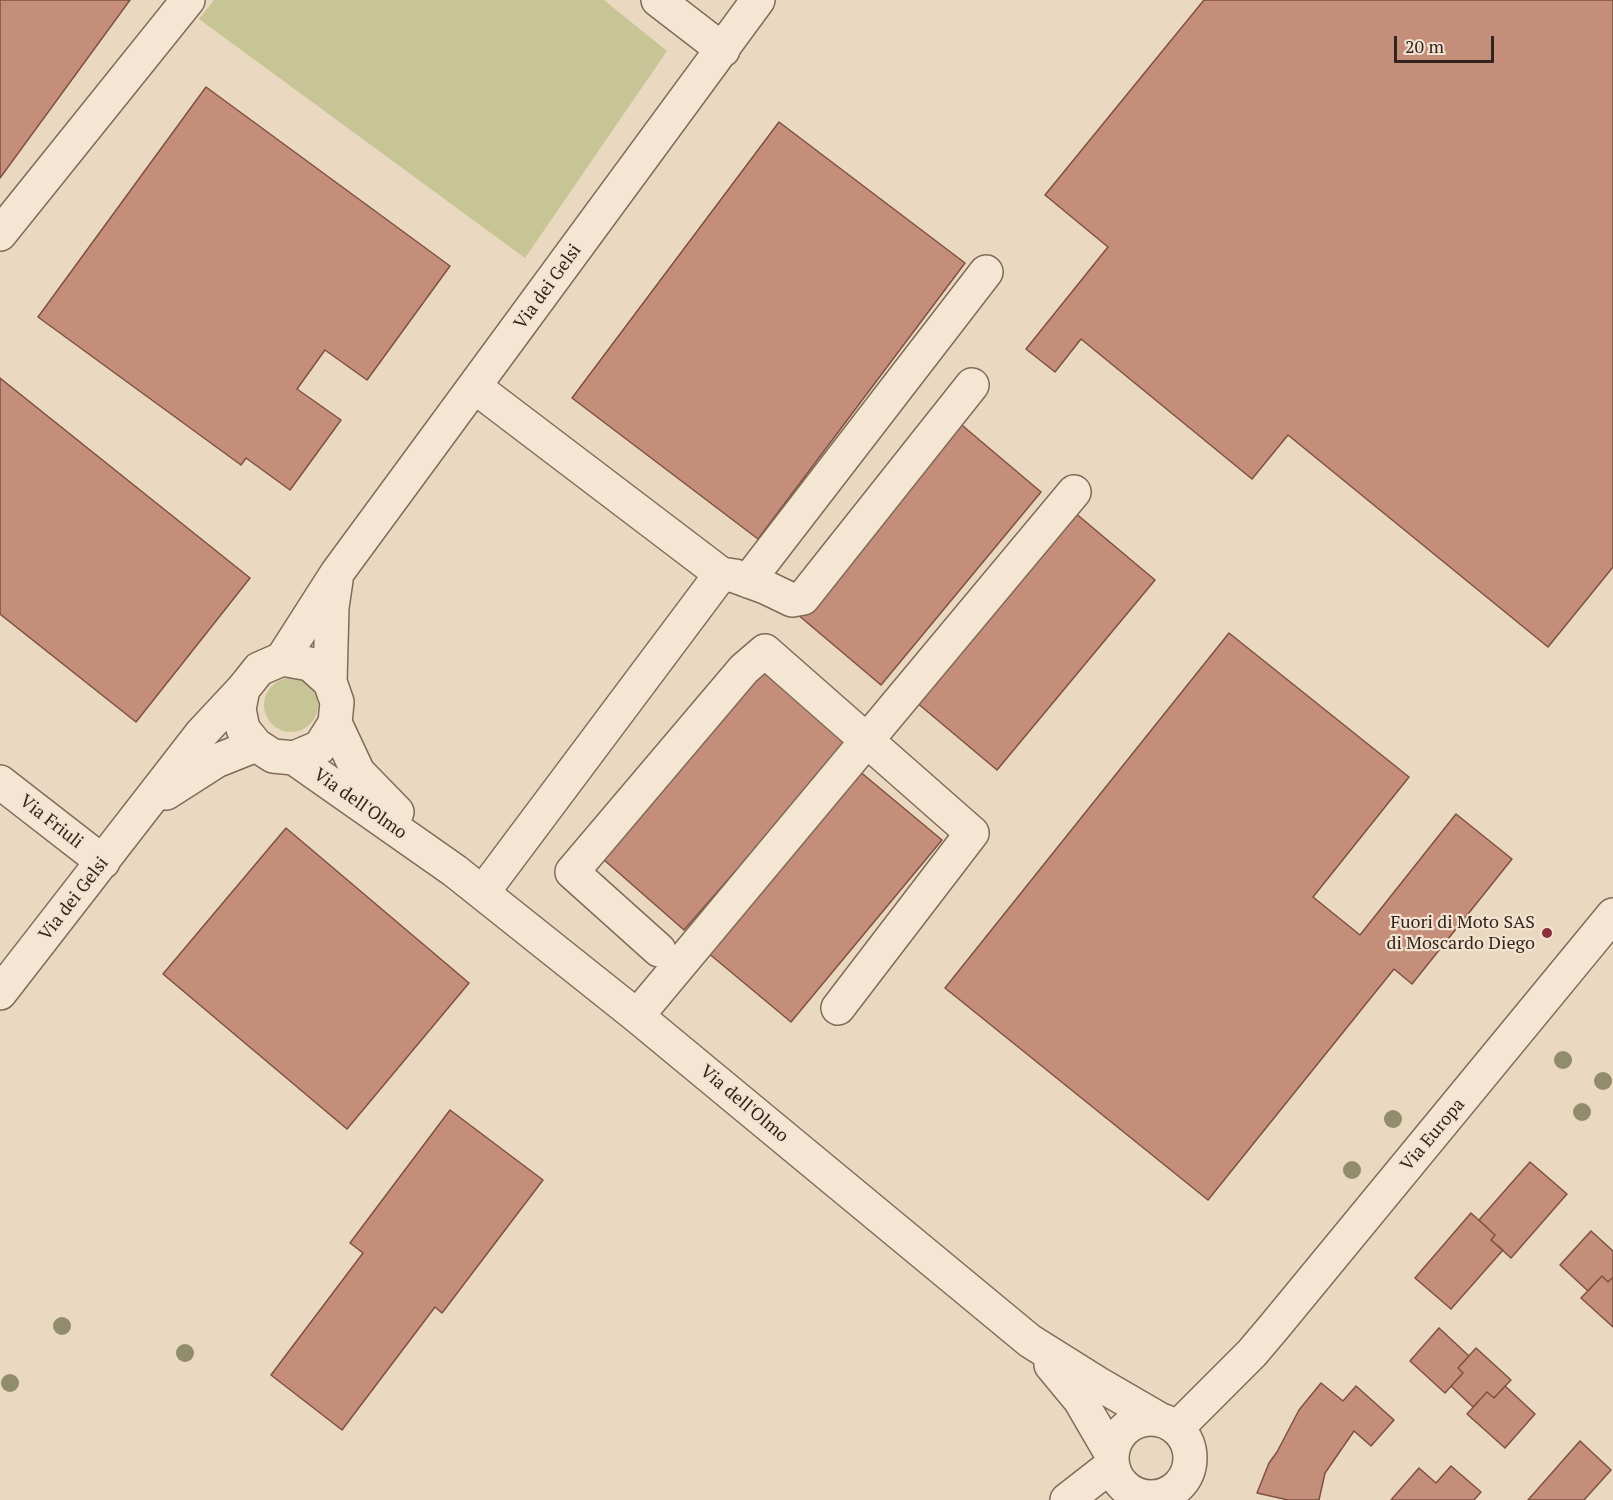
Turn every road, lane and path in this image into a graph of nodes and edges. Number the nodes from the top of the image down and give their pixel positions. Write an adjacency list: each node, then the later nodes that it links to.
1 (188, 0): 5 (street)
2 (658, 0): 4 (street)
3 (758, 0): 4 (street, Via dei Gelsi)
4 (723, 50): 8 (street, Via dei Gelsi)
5 (0, 234)
6 (986, 272): 11 (street)
7 (972, 385): 11 (street)
8 (475, 387): 10 (street, Via dei Gelsi); 11 (street)
9 (1074, 492): 16 (street)
10 (337, 573): 12 (street, Via dei Gelsi); 13 (street)
11 (734, 577): 23 (street)
12 (282, 659): 13 (street); 14 (street)
13 (330, 682): 15 (street)
14 (243, 689): 17 (street); 20 (street, Via dei Gelsi)
15 (335, 723): 18 (street); 22 (street, Via dell'Olmo)
16 (865, 740): 25 (street); 27 (street); 28 (street)
17 (256, 745): 18 (street); 20 (street)
18 (294, 758): 22 (street, Via dell'Olmo)
19 (0, 782): 21 (street, Via Friuli)
20 (147, 805): 21 (street, Via dei Gelsi)
21 (103, 862): 26 (street, Via dei Gelsi)
22 (455, 871): 23 (street, Via dell'Olmo)
23 (483, 892): 28 (street, Via dell'Olmo)
24 (1613, 915): 30 (street, Via Europa)
25 (658, 950)
26 (0, 993)
27 (837, 1008)
28 (637, 1016): 29 (street, Via dell'Olmo)
29 (1030, 1341): 30 (street, Via dell'Olmo); 31 (street, Via dell'Olmo)
30 (1179, 1441): 31 (street); 32 (street); 34 (street)
31 (1112, 1460): 32 (street); 33 (street)
32 (1149, 1498)
33 (1068, 1500)
34 (1193, 1500)

